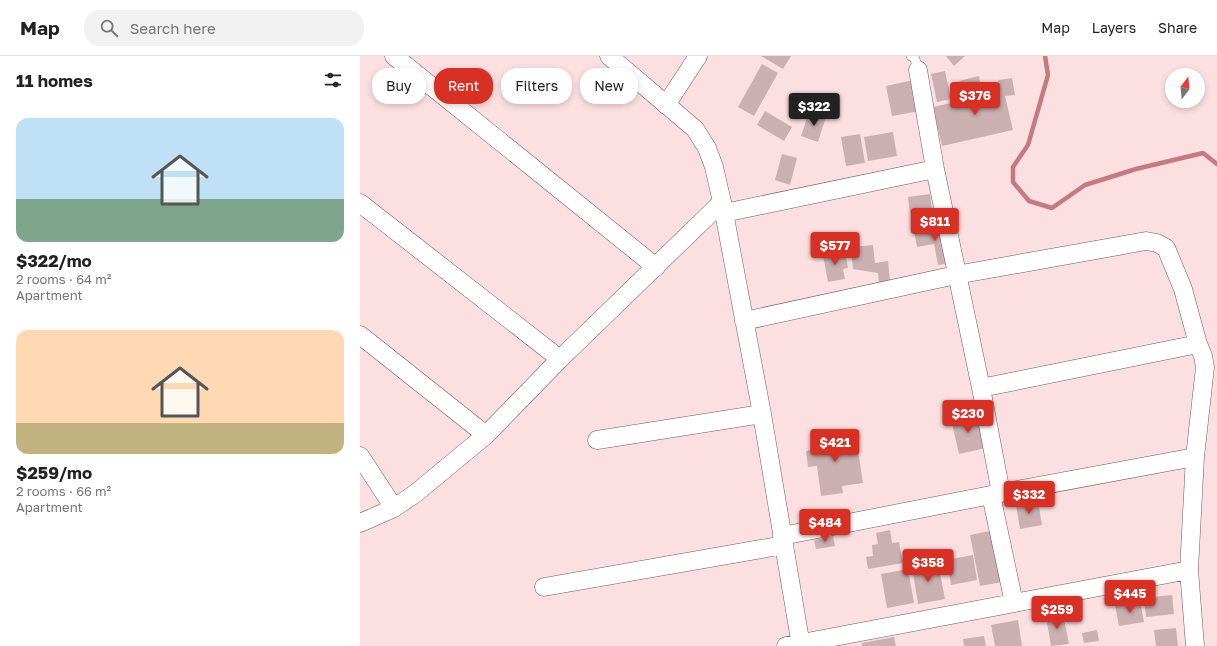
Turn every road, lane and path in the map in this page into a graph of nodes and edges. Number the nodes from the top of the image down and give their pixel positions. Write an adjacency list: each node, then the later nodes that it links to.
1 (394, 56): 9 (street)
2 (609, 56): 5 (street)
3 (698, 56): 5 (street)
4 (915, 63): 6 (street)
5 (666, 105): 7 (street)
6 (935, 169): 7 (street); 10 (street)
7 (723, 207): 9 (street); 11 (street)
8 (363, 211): 14 (street)
9 (656, 267): 14 (street)
10 (956, 275): 11 (street); 13 (street); 15 (street)
11 (744, 321): 16 (street)
12 (360, 335): 17 (street)
13 (1198, 344): 15 (street); 20 (street)
14 (560, 359): 17 (street)
15 (981, 388): 21 (street)
16 (762, 414): 18 (street); 24 (street)
17 (486, 435): 22 (street)
18 (597, 440)
19 (360, 456): 22 (street)
20 (1195, 457): 21 (street); 25 (street)
21 (996, 494): 24 (street); 27 (street)
22 (394, 508): 23 (street)
23 (360, 524)
24 (783, 541): 26 (street); 28 (street)
25 (1189, 570): 27 (street); 29 (street)
26 (544, 587)
27 (1014, 603): 28 (street)
28 (796, 645)
29 (1195, 646)

